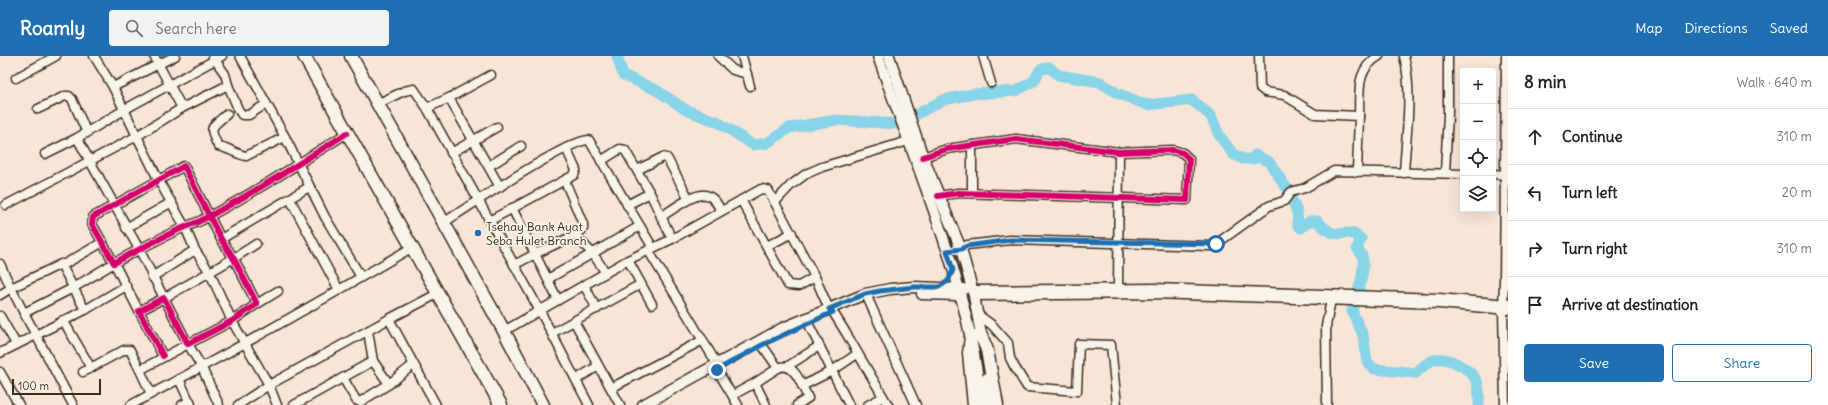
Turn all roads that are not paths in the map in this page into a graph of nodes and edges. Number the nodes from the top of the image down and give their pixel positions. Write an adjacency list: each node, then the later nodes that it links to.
1 (56, 56): 22 (street)
2 (94, 56): 28 (street)
3 (154, 56): 19 (street)
4 (175, 56): 19 (street)
5 (240, 56): 30 (street)
6 (304, 56): 43 (highway)
7 (351, 56): 31 (highway)
8 (718, 56): 20 (street)
9 (742, 56): 20 (street)
10 (878, 56): 37 (main road)
11 (889, 56): 37 (main road)
12 (983, 56): 24 (street)
13 (1259, 56): 38 (street)
14 (1404, 56): 62 (street)
15 (1448, 56): 63 (street)
16 (1506, 56): 23 (street)
17 (216, 57): 25 (street); 26 (street)
18 (1374, 57): 38 (street)
19 (159, 65): 25 (street); 28 (street)
20 (747, 74): 27 (street)
21 (491, 75): 29 (street)
22 (16, 78)
23 (1507, 78): 39 (street)
24 (990, 83)
25 (170, 85): 32 (street); 35 (street)
26 (228, 85): 30 (street); 32 (street)
27 (750, 86)
28 (113, 87): 35 (street)
29 (450, 98): 33 (street); 47 (street)
30 (266, 104): 45 (street)
31 (377, 104): 33 (street); 89 (highway)
32 (182, 108): 44 (street)
33 (428, 108): 53 (street)
34 (38, 109): 42 (street)
35 (124, 110): 42 (street); 44 (street)
36 (227, 114): 45 (street)
37 (904, 115): 41 (main road)
38 (1359, 116): 61 (street)
39 (1507, 123): 66 (street)
40 (497, 127): 47 (street)
41 (909, 129): 48 (main road); 55 (main road)
42 (87, 133): 46 (street)
43 (347, 133): 58 (street); 101 (highway)
44 (137, 136): 56 (street); 67 (street)
45 (285, 137): 58 (street)
46 (77, 138): 54 (street); 56 (street)
47 (473, 140): 53 (street); 59 (street)
48 (908, 141): 80 (street); 106 (main road)
49 (972, 145): 52 (street); 55 (street); 72 (street)
50 (521, 146): 59 (street)
51 (566, 148): 57 (street); 68 (street); 70 (street)
52 (1119, 152): 74 (street); 74 (street)
53 (451, 153): 77 (street)
54 (45, 154)
55 (923, 157): 73 (main road)
56 (88, 161): 81 (street); 82 (street)
57 (601, 161): 60 (street); 83 (street)
58 (299, 164): 69 (street); 86 (street)
59 (489, 166): 70 (street)
60 (637, 170): 71 (street); 76 (street)
61 (1357, 172): 62 (street); 98 (street)
62 (1404, 173): 63 (street)
63 (1445, 173): 64 (street)
64 (1460, 174)
65 (1496, 174): 66 (street)
66 (1506, 175): 122 (street)
67 (159, 181): 79 (street); 82 (street); 86 (street)
68 (565, 181): 84 (street); 94 (street)
69 (309, 187): 75 (street); 119 (street)
70 (500, 187): 77 (street)
71 (650, 193): 83 (street); 87 (street)
72 (972, 193): 73 (street); 74 (street)
73 (938, 196): 104 (main road)
74 (1119, 198): 98 (street)
75 (290, 199): 95 (street); 129 (street)
76 (689, 199): 85 (street); 87 (street)
77 (478, 200): 88 (street); 89 (street)
78 (741, 200): 80 (street); 85 (street); 100 (street)
79 (172, 202): 91 (street); 92 (street)
80 (775, 202): 93 (street)
81 (6, 205)
82 (115, 205): 92 (street); 97 (street)
83 (627, 205): 90 (street)
84 (512, 208): 88 (street); 107 (street)
85 (722, 211): 96 (street)
86 (209, 216): 91 (street); 95 (street)
87 (661, 217): 96 (street)
88 (489, 221): 114 (street)
89 (443, 223): 158 (highway)
90 (640, 226): 103 (street); 108 (street)
91 (185, 227): 102 (street); 105 (street)
92 (126, 228): 102 (street)
93 (792, 233): 100 (street); 120 (street)
94 (575, 235): 107 (street); 108 (street)
95 (221, 239): 109 (street)
96 (672, 239): 103 (street)
97 (103, 242): 111 (street); 113 (street)
98 (1119, 242): 104 (street); 131 (street)
99 (256, 244): 109 (street)
100 (766, 246): 120 (street)
101 (411, 248): 119 (street); 133 (highway)
102 (139, 249): 111 (street); 118 (street)
103 (651, 249): 110 (street); 162 (street)
104 (961, 249): 106 (street); 134 (main road)
105 (195, 250): 116 (street); 118 (street)
106 (947, 251): 115 (main road)
107 (535, 254): 114 (street); 121 (street)
108 (593, 254): 117 (street); 121 (street)
109 (234, 259): 116 (street); 141 (street)
110 (628, 260): 117 (street); 123 (street)
111 (114, 263): 125 (street); 128 (street)
112 (0, 265): 127 (street)
113 (63, 265): 127 (street); 128 (street)
114 (514, 265): 146 (street)
115 (953, 270): 126 (main road); 132 (main road)
116 (209, 271): 137 (street); 154 (street)
117 (606, 273): 124 (street)
118 (152, 277): 137 (street)
119 (361, 277): 129 (street)
120 (815, 277): 147 (street)
121 (548, 280): 139 (street)
122 (1506, 282): 143 (street)
123 (641, 284): 142 (street); 144 (street)
124 (584, 285): 139 (street); 144 (street)
125 (126, 286): 145 (street); 148 (street)
126 (939, 287): 132 (main road); 147 (main road)
127 (11, 288): 135 (street); 149 (street)
128 (73, 288): 145 (street); 149 (street)
129 (339, 290): 163 (street)
130 (278, 291): 141 (street)
131 (1118, 291): 134 (street); 136 (street); 140 (street)
132 (960, 292): 134 (main road); 138 (main road); 161 (main road)
133 (438, 293): 152 (street); 204 (highway)
134 (973, 293): 150 (main road)
135 (0, 295)
136 (1347, 297): 140 (street); 143 (street)
137 (164, 298): 148 (street); 165 (street)
138 (868, 299): 147 (main road); 216 (street)
139 (558, 300): 146 (street)
140 (1331, 300): 222 (street)
141 (257, 304): 154 (street)
142 (652, 304)
143 (1505, 307): 173 (street)
144 (597, 309): 155 (street)
145 (85, 310): 153 (street)
146 (540, 311): 158 (street); 159 (street)
147 (831, 311): 156 (main road); 169 (street); 178 (main road)
148 (139, 312): 171 (street)
149 (24, 314): 160 (street)
150 (977, 314): 161 (main road); 221 (street)
151 (0, 316): 164 (street)
152 (390, 319): 157 (street); 174 (street)
153 (63, 320): 160 (street); 180 (street)
154 (232, 321): 163 (street); 165 (street)
155 (574, 321): 159 (street); 176 (street)
156 (808, 323): 166 (main road); 167 (street)
157 (368, 331): 172 (street); 188 (street)
158 (504, 331): 205 (highway)
159 (552, 334): 185 (street)
160 (36, 335): 164 (street); 197 (street)
161 (976, 335): 170 (main road); 217 (highway); 220 (highway)
162 (703, 340): 178 (street); 190 (street)
163 (245, 343): 175 (street); 188 (street)
164 (16, 344): 168 (street)
165 (188, 344): 171 (street); 175 (street)
166 (762, 345): 178 (main road); 179 (street)
167 (819, 346): 177 (street); 181 (street)
168 (0, 353)
169 (858, 354): 181 (street); 193 (street)
170 (980, 354): 218 (main road); 219 (main road)
171 (163, 356): 180 (street)
172 (373, 361): 183 (street); 186 (street)
173 (1506, 361): 223 (street)
174 (413, 365): 186 (street); 203 (street)
175 (201, 366): 184 (street); 199 (street)
176 (598, 366): 185 (street); 190 (street)
177 (788, 366): 179 (street); 189 (street)
178 (717, 367): 192 (street); 208 (main road); 209 (main road)
179 (778, 368): 187 (street)
180 (140, 370): 191 (street)
181 (832, 371): 189 (street); 213 (street)
182 (0, 372): 196 (street)
183 (343, 378): 186 (street); 194 (street)
184 (179, 379): 191 (street); 195 (street)
185 (577, 379): 206 (street)
186 (389, 384)
187 (755, 384): 192 (street); 211 (street)
188 (268, 385): 200 (street); 201 (street)
189 (802, 386): 212 (street)
190 (611, 388): 207 (street)
191 (151, 394): 198 (street)
192 (733, 396): 210 (street)
193 (883, 397): 214 (street); 215 (street)
194 (309, 402): 202 (street)
195 (188, 404)
196 (18, 405)
197 (73, 405)
198 (131, 405)
199 (219, 405)
200 (238, 405)
201 (277, 405)
202 (294, 405)
203 (436, 405)
204 (501, 405)
205 (543, 405)
206 (589, 405)
207 (620, 405)
208 (643, 405)
209 (653, 405)
210 (738, 405)
211 (766, 405)
212 (797, 405)
213 (849, 405)
214 (868, 405)
215 (888, 405)
216 (916, 405)
217 (974, 405)
218 (981, 405)
219 (990, 405)
220 (997, 405)
221 (1117, 405)
222 (1327, 405)
223 (1505, 405)

